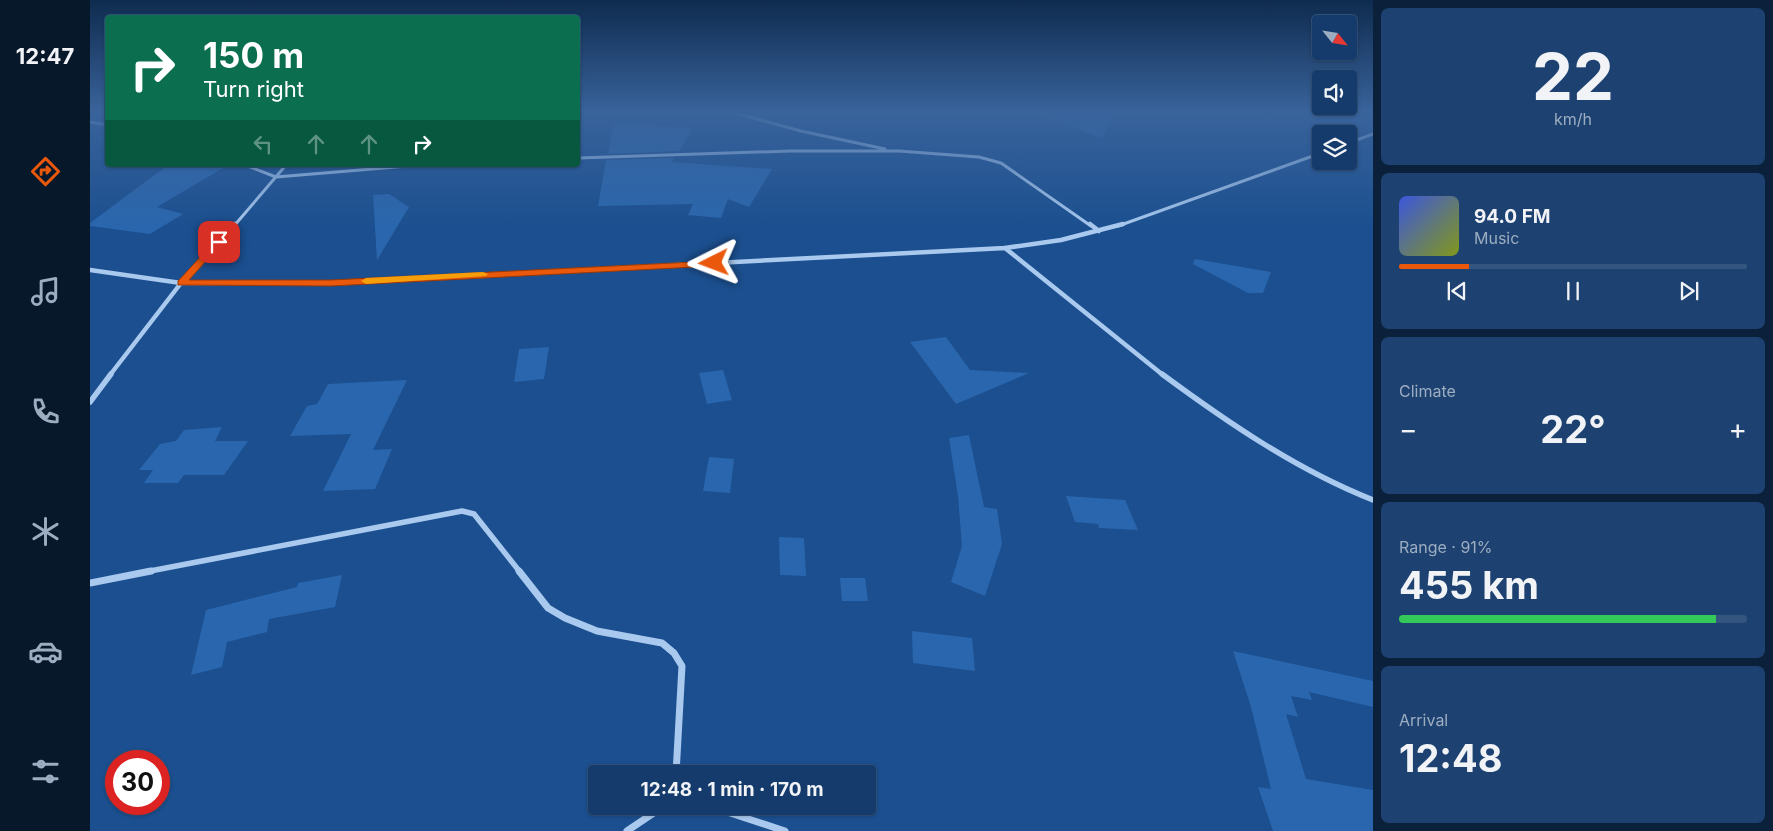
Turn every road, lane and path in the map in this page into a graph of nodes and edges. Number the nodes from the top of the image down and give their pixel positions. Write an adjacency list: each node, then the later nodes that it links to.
1 (893, 150): 2 (street)
2 (899, 151): 4 (street); 9 (street)
3 (1312, 156): 9 (street)
4 (580, 158)
5 (250, 167): 8 (street)
6 (284, 167): 8 (street)
7 (396, 167): 8 (street)
8 (276, 177): 12 (street)
9 (1099, 231): 10 (street)
10 (1005, 248): 12 (street); 14 (street)
11 (90, 270): 12 (street)
12 (181, 283): 13 (street)
13 (90, 402)
14 (1373, 500)
15 (90, 584): 16 (street)
16 (676, 765)
17 (651, 815): 19 (street)
18 (736, 815): 20 (street)
19 (627, 831)
20 (785, 831)

